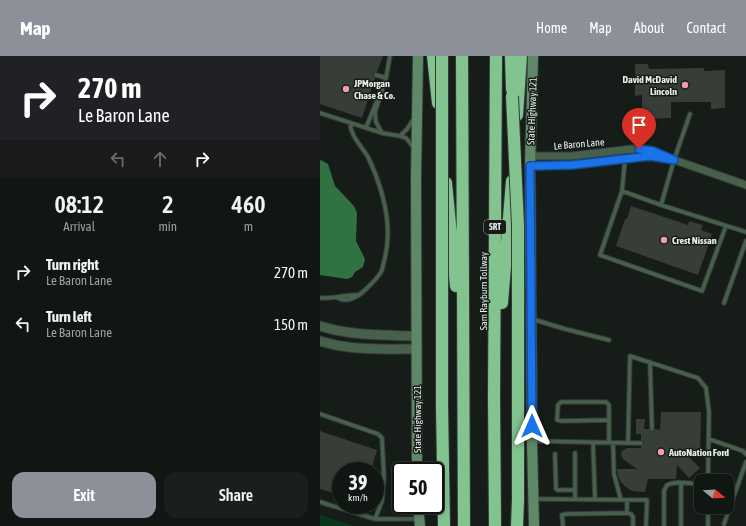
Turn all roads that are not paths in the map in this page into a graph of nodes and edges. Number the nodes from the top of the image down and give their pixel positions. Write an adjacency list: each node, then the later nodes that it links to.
1 (390, 56): 11 (lane)
2 (418, 56): 14 (main road, State Highway 121)
3 (433, 56): 39 (highway)
4 (442, 56): 54 (highway, bridge)
5 (462, 56): 39 (highway, Sam Rayburn Tollway)
6 (496, 56): 40 (highway, Sam Rayburn Tollway / SRT)
7 (511, 56): 77 (highway, bridge)
8 (522, 56): 40 (highway)
9 (533, 56): 23 (main road, State Highway 121)
10 (376, 75): 11 (lane)
11 (386, 78): 12 (lane)
12 (381, 95): 17 (lane); 18 (lane)
13 (320, 112): 16 (lane)
14 (417, 112): 19 (lane); 20 (main road, State Highway 121)
15 (690, 114): 22 (lane)
16 (350, 123): 17 (lane); 30 (lane)
17 (366, 128): 18 (lane)
18 (382, 133): 19 (lane)
19 (400, 136): 20 (lane)
20 (416, 151): 34 (main road, State Highway 121)
21 (625, 159): 22 (street, Le Baron Lane); 23 (street, Le Baron Lane); 25 (lane)
22 (674, 160): 23 (street, Le Baron Lane); 24 (street, Le Baron Lane); 26 (lane)
23 (531, 161): 32 (main road, State Highway 121)
24 (746, 185)
25 (622, 191): 26 (lane); 27 (lane)
26 (661, 205): 27 (lane)
27 (726, 226): 28 (lane)
28 (746, 232)
29 (746, 241): 31 (lane)
30 (320, 298)
31 (724, 303)
32 (532, 319): 35 (lane); 45 (main road, State Highway 121)
33 (320, 326): 34 (street)
34 (416, 336): 37 (main road, State Highway 121)
35 (609, 340)
36 (320, 341): 37 (street)
37 (416, 349): 53 (main road, State Highway 121)
38 (650, 362): 43 (lane); 44 (lane); 48 (lane)
39 (464, 365): 75 (highway, Sam Rayburn Tollway)
40 (494, 397): 76 (highway, Sam Rayburn Tollway / SRT)
41 (320, 414): 70 (lane)
42 (609, 420): 42 (lane); 47 (lane)
43 (652, 429)
44 (709, 439): 52 (lane); 56 (lane)
45 (532, 442): 46 (lane); 60 (main road, State Highway 121)
46 (593, 443): 47 (lane); 62 (lane)
47 (611, 443): 48 (lane); 63 (lane)
48 (628, 443): 49 (lane)
49 (641, 443)
50 (575, 453): 59 (lane)
51 (555, 454): 59 (lane)
52 (746, 454)
53 (417, 462)
54 (442, 462)
55 (746, 462): 72 (lane)
56 (708, 474)
57 (681, 483): 58 (lane); 82 (lane); 83 (lane)
58 (694, 484)
59 (575, 490): 61 (lane)
60 (533, 499): 61 (lane); 78 (main road, State Highway 121)
61 (575, 499): 62 (lane)
62 (595, 499): 63 (lane)
63 (621, 500): 64 (lane)
64 (627, 500): 66 (lane); 81 (lane)
65 (320, 502): 70 (lane)
66 (627, 513): 79 (lane); 80 (lane)
67 (439, 514): 73 (highway)
68 (443, 514): 74 (highway)
69 (708, 514): 84 (lane)
70 (375, 519): 71 (lane)
71 (419, 523)
72 (724, 524)
73 (438, 526)
74 (444, 526)
75 (464, 526)
76 (495, 526)
77 (518, 526)
78 (534, 526)
79 (563, 526)
80 (633, 526)
81 (646, 526)
82 (664, 526)
83 (681, 526)
84 (708, 526)

